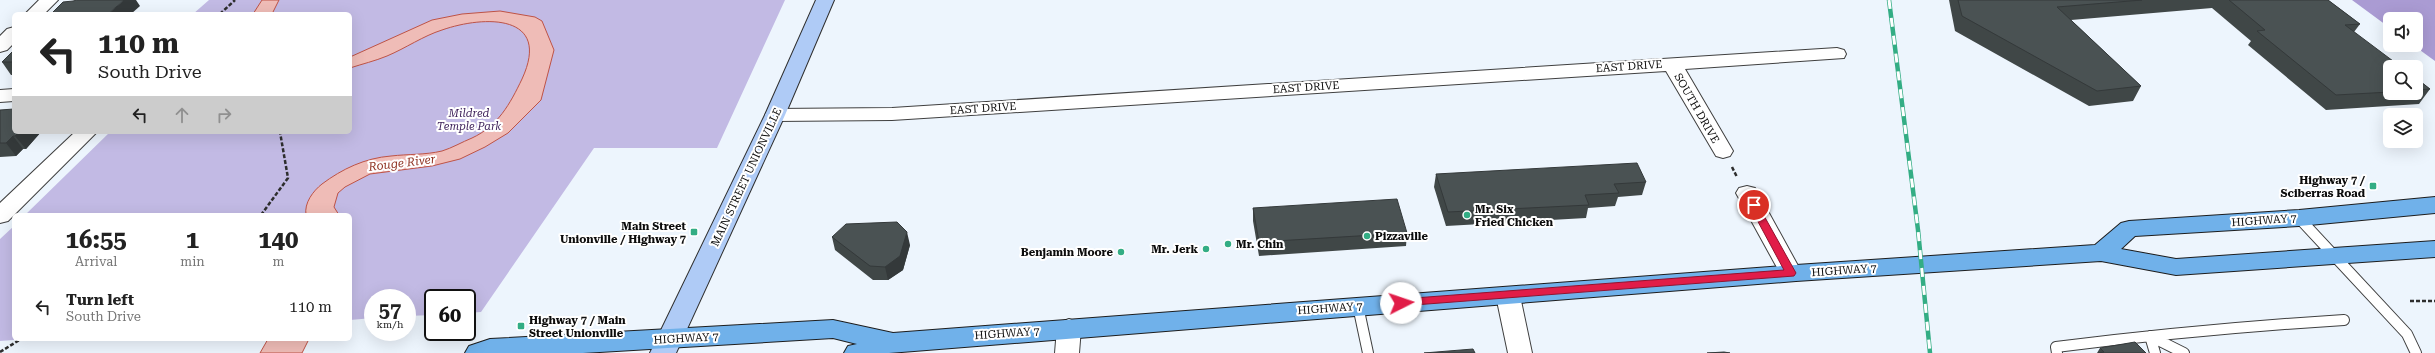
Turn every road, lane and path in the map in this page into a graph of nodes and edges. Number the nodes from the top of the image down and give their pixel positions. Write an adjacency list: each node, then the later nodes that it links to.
1 (49, 0): 4 (street)
2 (235, 0): 5 (path)
3 (825, 0): 12 (main road, MAIN STREET UNIONVILLE)
4 (36, 12)
5 (222, 12)
6 (12, 35): 7 (street)
7 (0, 46)
8 (1837, 54): 9 (street, EAST DRIVE)
9 (1672, 64): 12 (street, EAST DRIVE); 15 (street, SOUTH DRIVE)
10 (0, 96): 11 (street)
11 (12, 96)
12 (775, 115): 34 (main road, MAIN STREET UNIONVILLE)
13 (84, 134): 19 (street)
14 (280, 134): 18 (path)
15 (1723, 151): 16 (path)
16 (1747, 193): 24 (street)
17 (2435, 205): 20 (main road, HIGHWAY 7)
18 (262, 213)
19 (0, 216)
20 (2299, 218): 22 (main road, HIGHWAY 7); 23 (lane)
21 (2435, 249): 23 (main road, HIGHWAY 7)
22 (2101, 253): 23 (main road, HIGHWAY 7); 24 (main road, HIGHWAY 7)
23 (2335, 255): 44 (lane)
24 (1791, 273): 25 (main road, HIGHWAY 7)
25 (1508, 296): 28 (main road, HIGHWAY 7); 40 (street)
26 (2410, 301): 27 (path)
27 (2435, 301)
28 (1358, 306): 30 (main road, HIGHWAY 7); 39 (lane)
29 (2344, 320): 31 (lane)
30 (1069, 328): 33 (main road, HIGHWAY 7); 38 (street)
31 (2150, 336): 41 (lane); 42 (lane); 43 (lane)
32 (18, 341): 35 (path)
33 (894, 342): 34 (main road, HIGHWAY 7); 37 (main road, HIGHWAY 7)
34 (666, 346): 36 (main road, HIGHWAY 7)
35 (0, 352)
36 (478, 353)
37 (857, 353)
38 (1067, 353)
39 (1368, 353)
40 (1520, 353)
41 (2057, 353)
42 (2155, 353)
43 (2184, 353)
44 (2416, 353)

